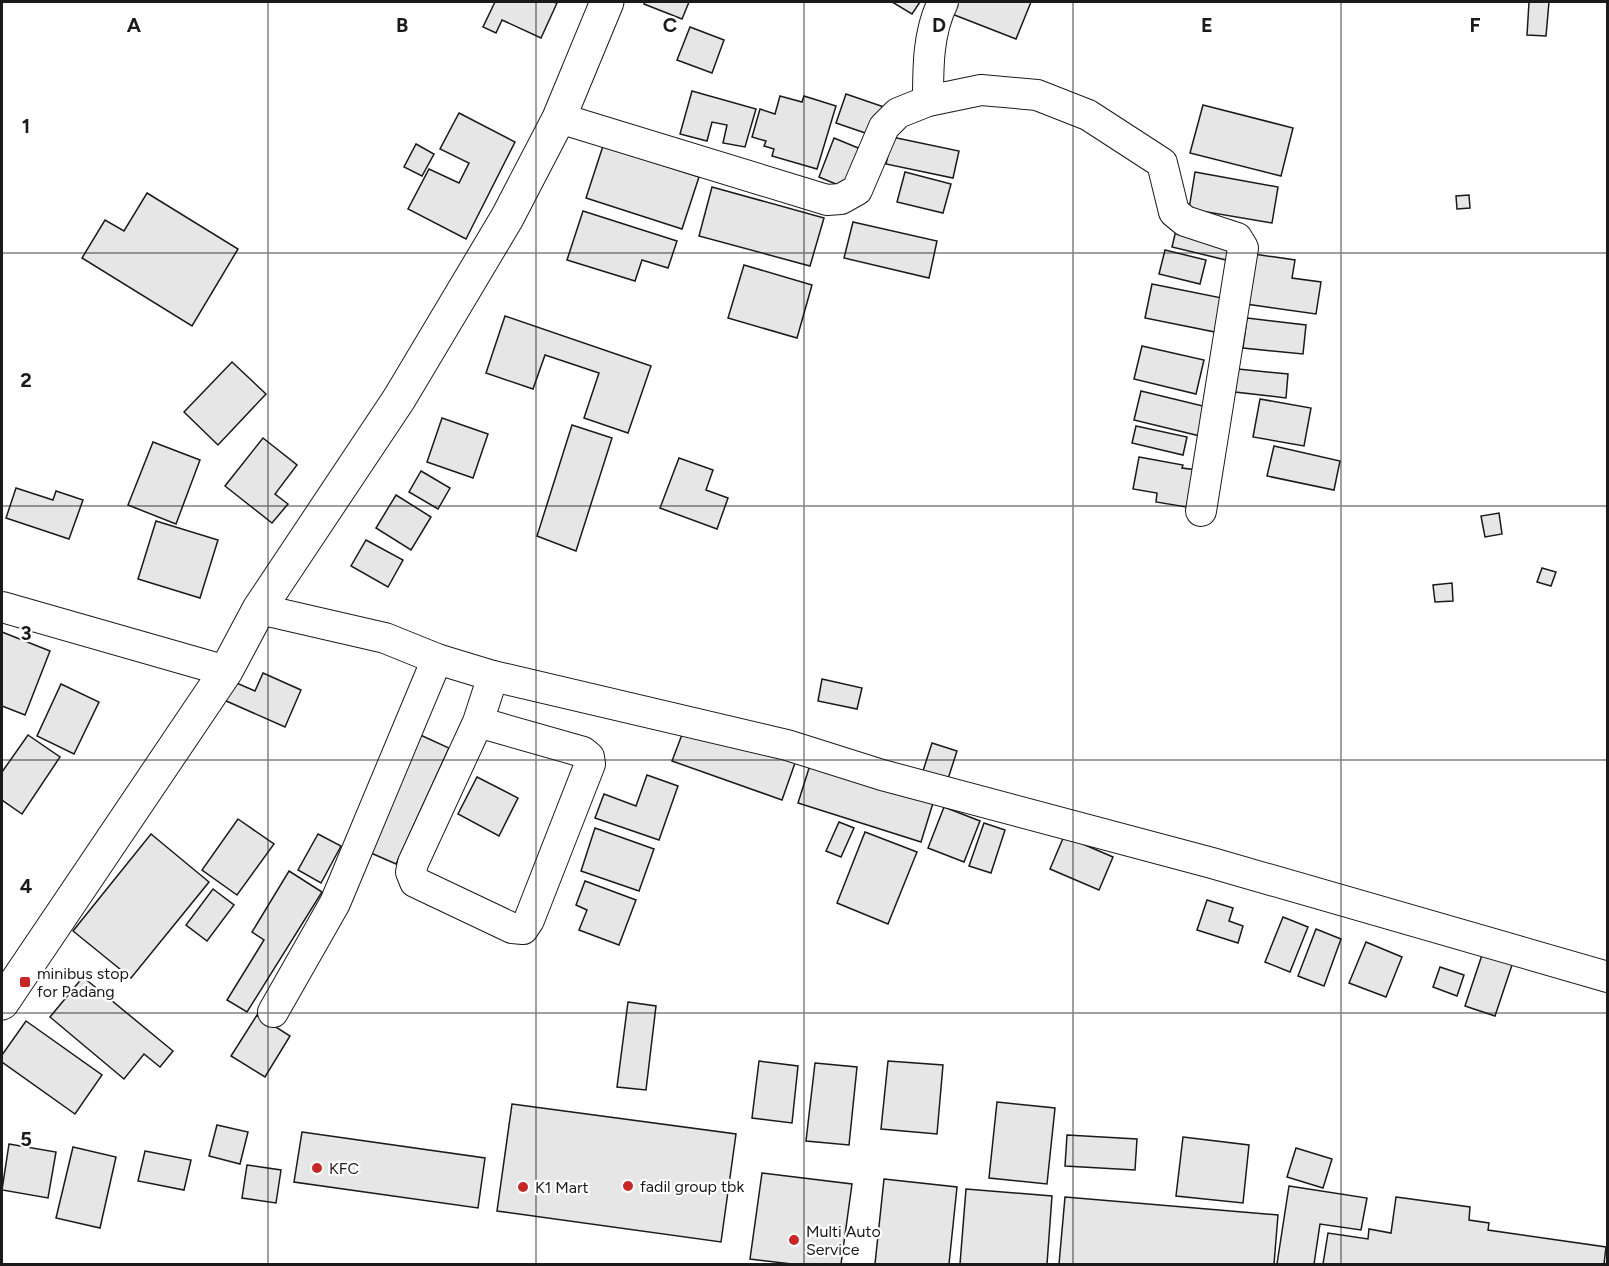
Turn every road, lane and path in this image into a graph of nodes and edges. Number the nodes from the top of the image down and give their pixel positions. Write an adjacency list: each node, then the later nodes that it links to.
1 (607, 2): 4 (highway)
2 (943, 2): 3 (street)
3 (928, 101): 4 (street); 5 (street)
4 (560, 118): 7 (highway)
5 (1201, 511)
6 (2, 607): 9 (street)
7 (259, 609): 8 (street); 9 (highway)
8 (437, 658): 10 (street); 14 (street)
9 (226, 671): 13 (highway)
10 (494, 676): 11 (street); 12 (street)
11 (478, 722): 11 (street)
12 (1608, 977)
13 (2, 1003)
14 (273, 1012)

